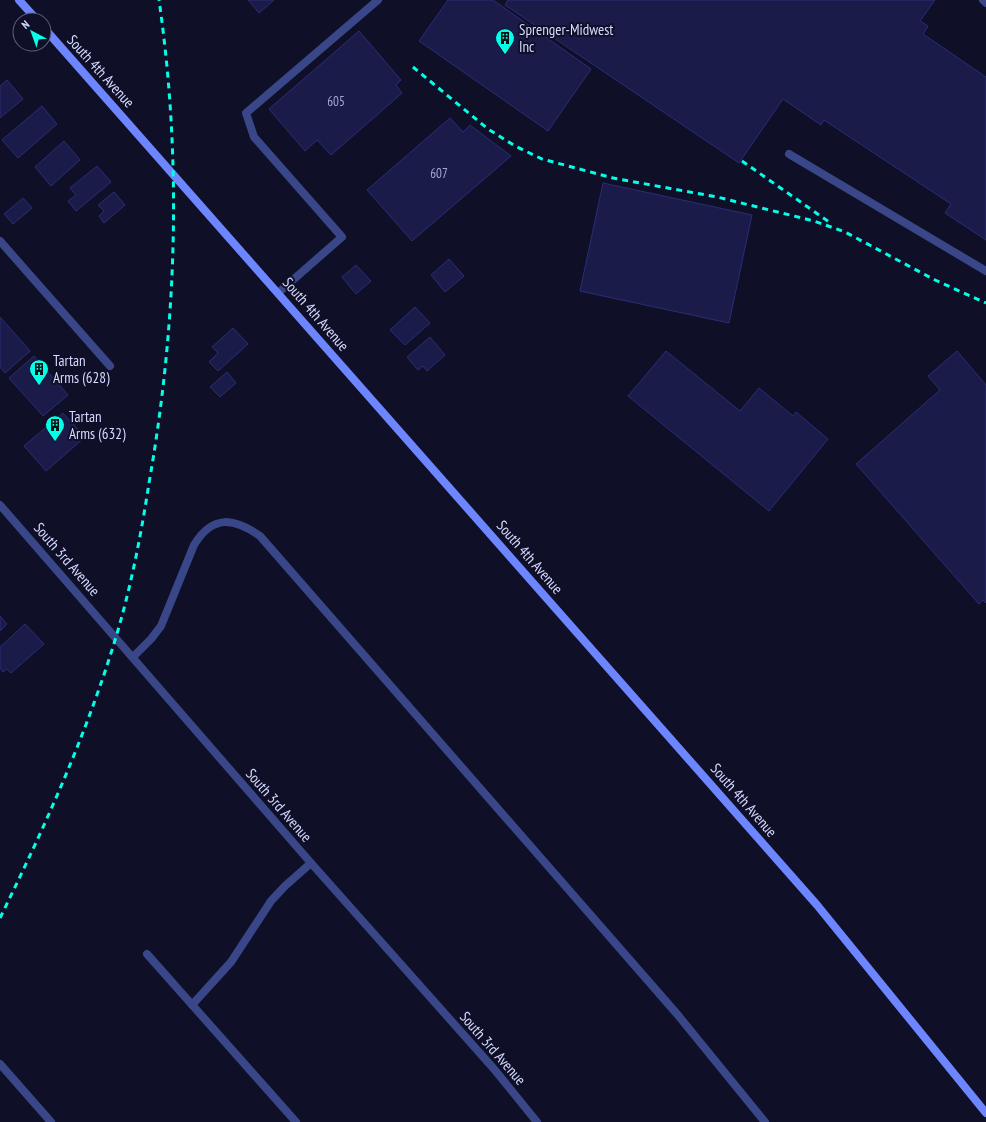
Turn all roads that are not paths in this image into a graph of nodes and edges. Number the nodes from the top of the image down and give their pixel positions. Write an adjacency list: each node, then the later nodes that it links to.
1 (20, 0): 5 (street)
2 (378, 0): 10 (street)
3 (984, 0): 4 (street)
4 (986, 3)
5 (30, 12)
6 (52, 37): 10 (street, South 4th Avenue)
7 (789, 154): 9 (street)
8 (0, 242): 11 (street)
9 (986, 271)
10 (278, 293): 18 (street, South 4th Avenue)
11 (110, 366)
12 (0, 505): 13 (street, South 3rd Avenue)
13 (133, 657): 14 (street, South 3rd Avenue); 22 (street)
14 (311, 863): 16 (street); 21 (street, South 3rd Avenue)
15 (147, 954): 16 (street)
16 (192, 1005): 20 (street)
17 (0, 1064): 19 (street)
18 (986, 1113)
19 (51, 1122)
20 (296, 1122)
21 (537, 1122)
22 (765, 1122)

